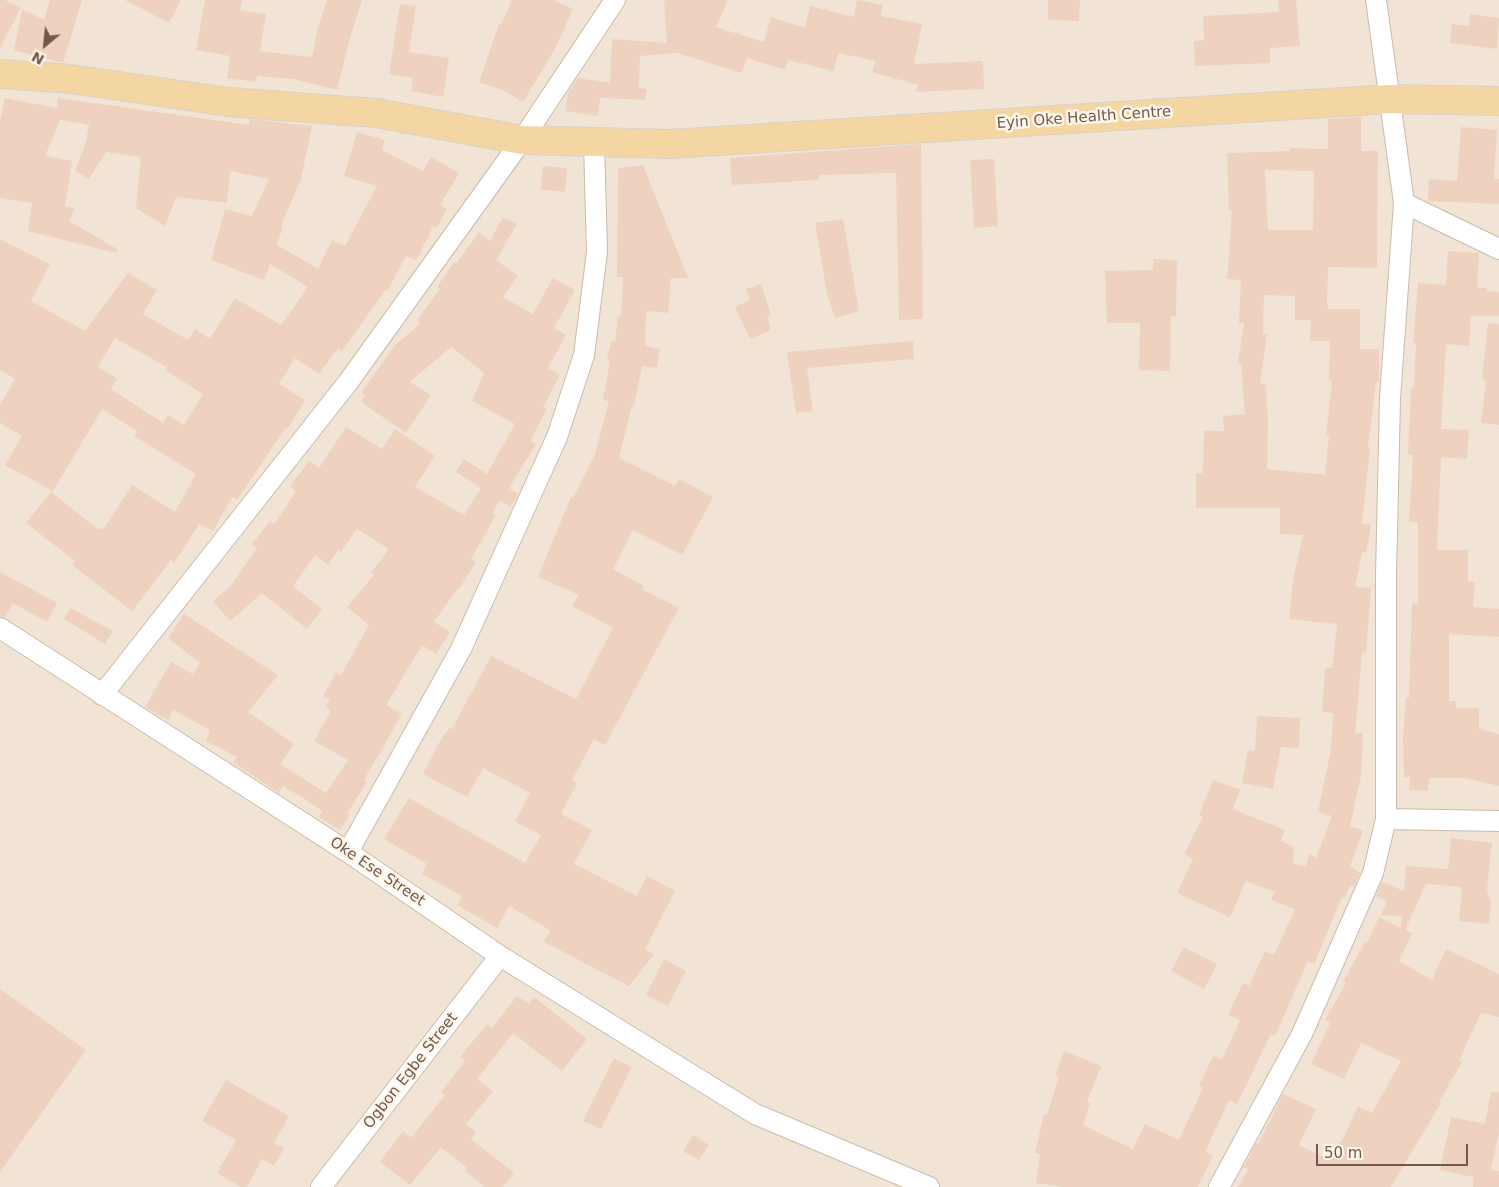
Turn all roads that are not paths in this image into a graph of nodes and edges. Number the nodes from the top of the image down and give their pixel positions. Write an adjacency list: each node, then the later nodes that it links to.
1 (616, 0): 6 (street)
2 (1376, 0): 4 (street)
3 (0, 74): 6 (main road, Eyin Oke Health Centre)
4 (1391, 99): 5 (main road, Eyin Oke Health Centre); 7 (main road, Eyin Oke Health Centre); 8 (street)
5 (1499, 101)
6 (522, 140): 7 (main road, Eyin Oke Health Centre); 11 (street)
7 (601, 142): 14 (street)
8 (1404, 203): 9 (street); 12 (street)
9 (1499, 249)
10 (0, 628): 11 (street, Oke Ese Street)
11 (102, 695): 14 (street, Oke Ese Street)
12 (1386, 819): 13 (street); 18 (street)
13 (1499, 821)
14 (348, 852): 15 (street, Oke Ese Street)
15 (500, 956): 16 (street, Ogbon Egbe Street); 17 (street, Oke Ese Street)
16 (321, 1187)
17 (929, 1187)
18 (1218, 1187)

